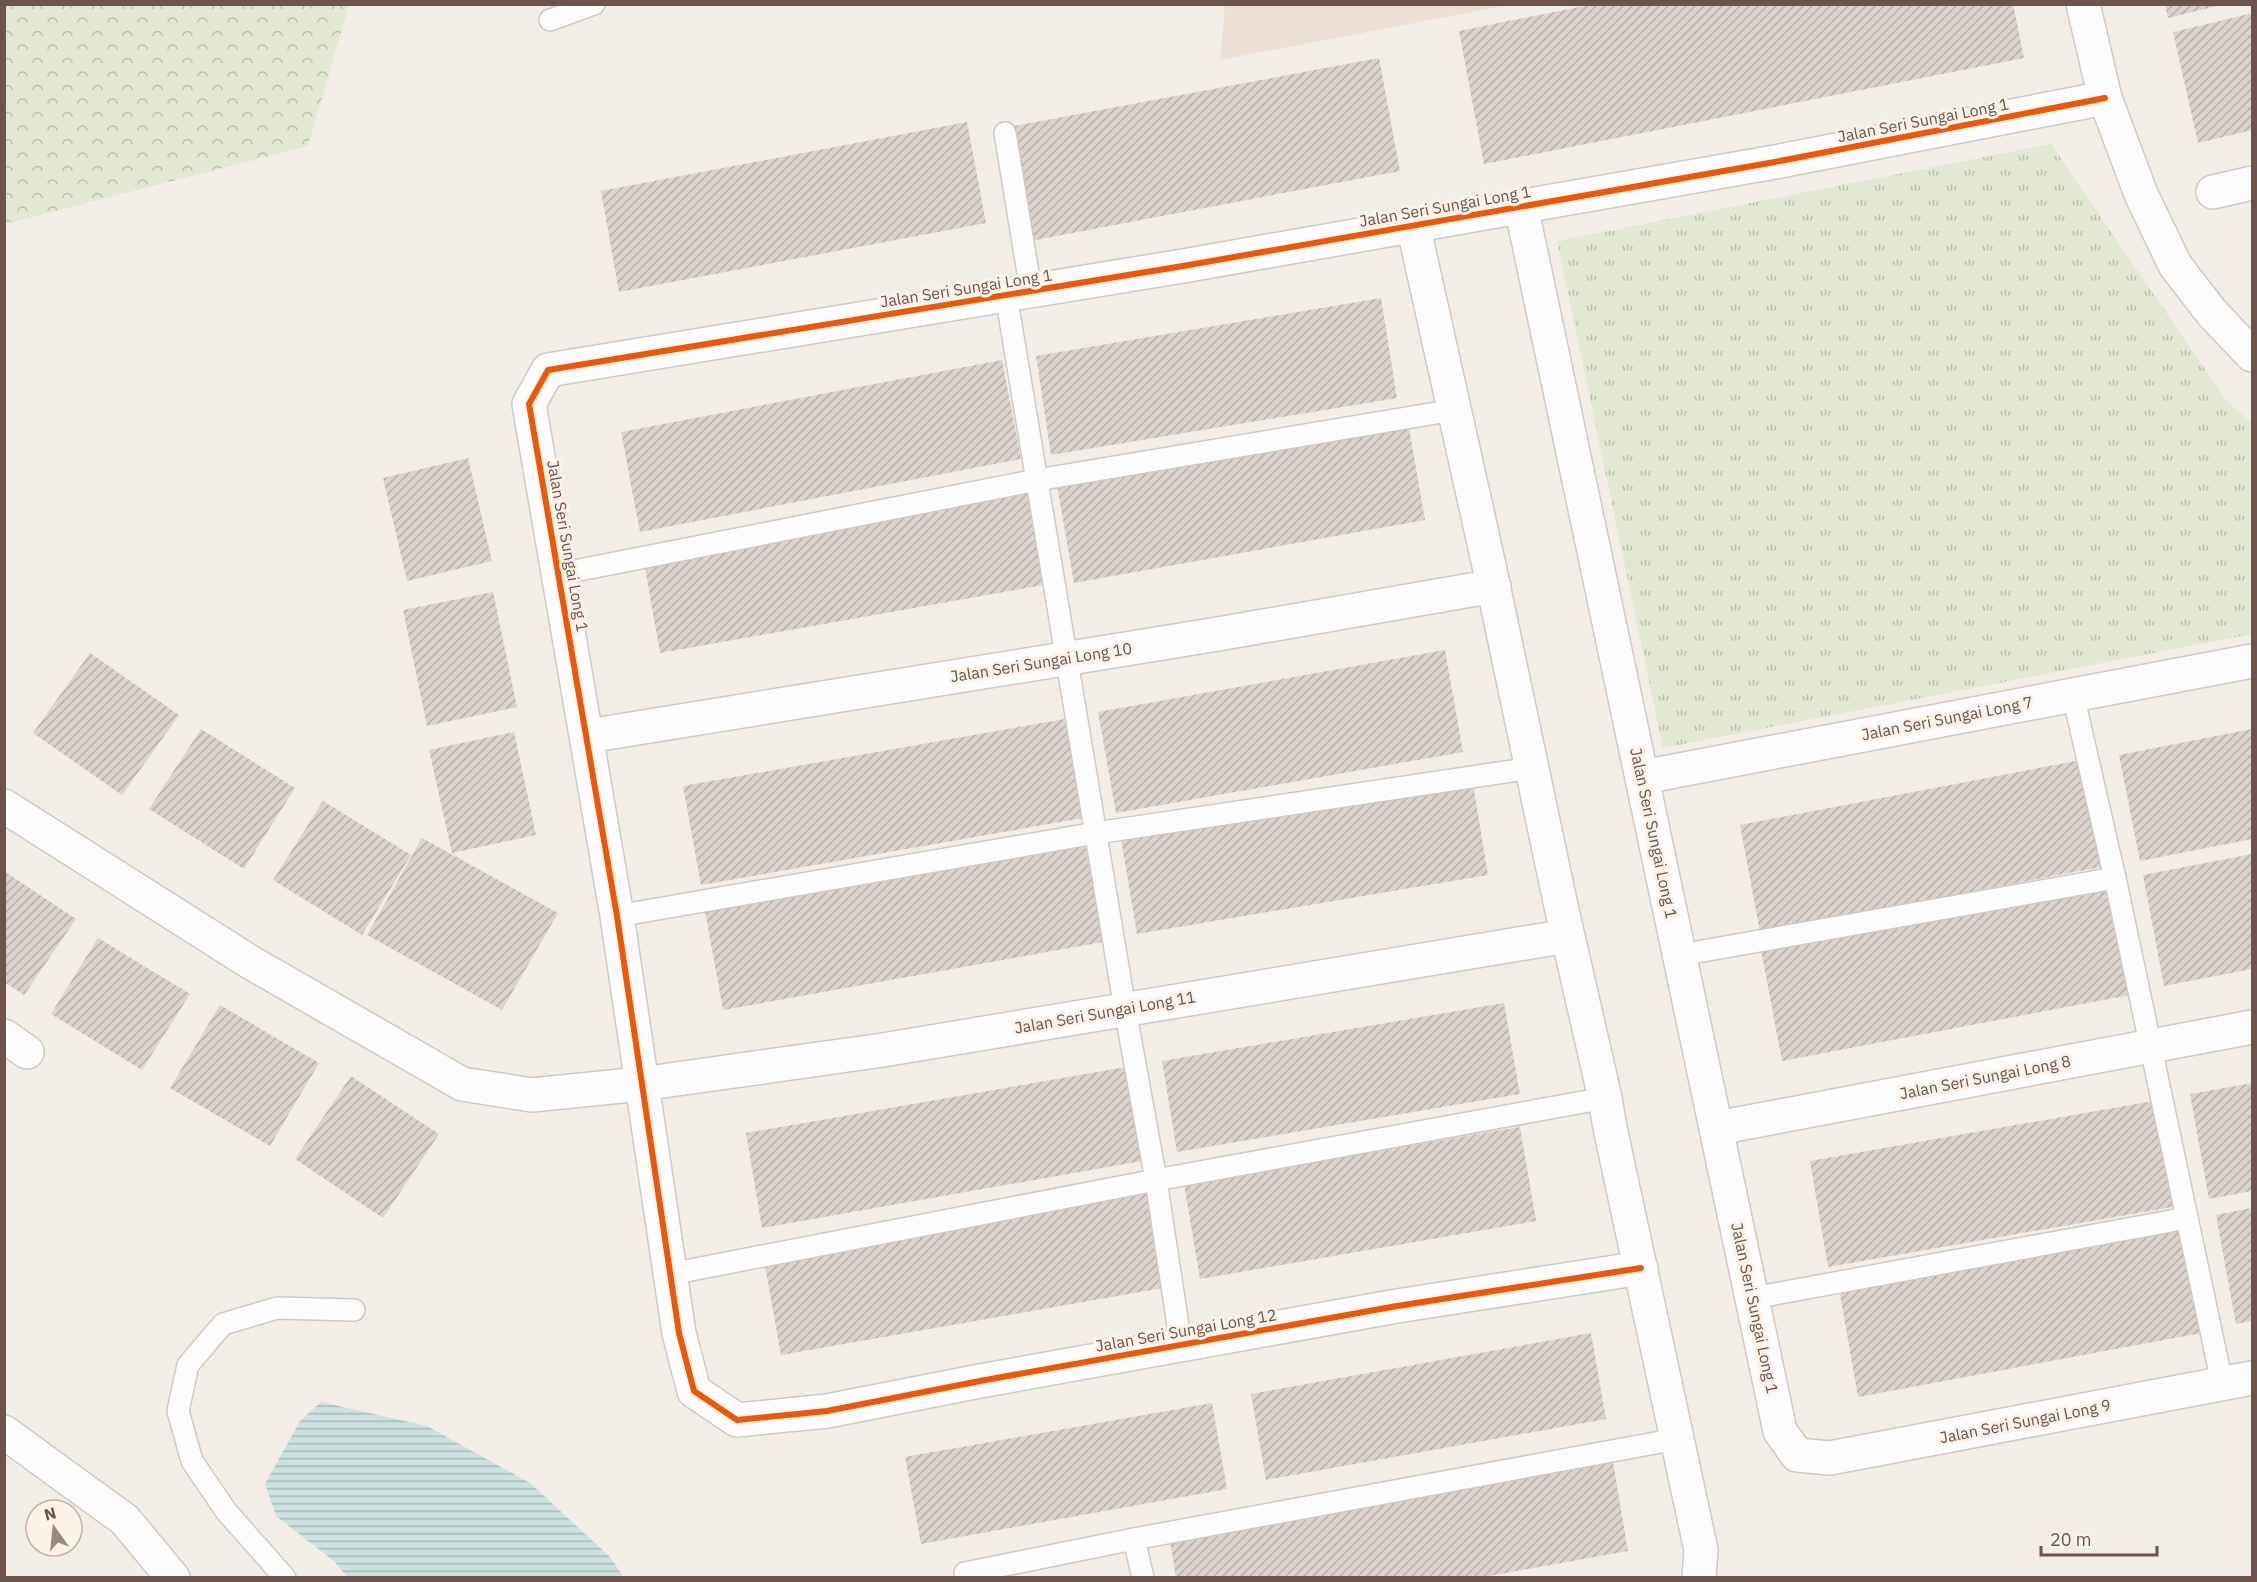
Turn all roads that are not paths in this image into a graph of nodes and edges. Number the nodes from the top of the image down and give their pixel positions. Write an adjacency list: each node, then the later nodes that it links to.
1 (594, 4): 3 (lane)
2 (2083, 4): 4 (street)
3 (550, 20)
4 (2105, 98): 8 (street, Jalan Seri Sungai Long 1); 11 (street)
5 (1005, 133): 10 (lane)
6 (2253, 183): 7 (street)
7 (2213, 192)
8 (1521, 206): 9 (street, Jalan Seri Sungai Long 1); 21 (street, Jalan Seri Sungai Long 1)
9 (1413, 225): 10 (street, Jalan Seri Sungai Long 1); 12 (street)
10 (1018, 293): 13 (lane); 14 (street, Jalan Seri Sungai Long 1)
11 (2253, 355)
12 (1454, 410): 13 (lane); 15 (street)
13 (1037, 480): 14 (lane); 16 (lane)
14 (559, 574): 19 (street, Jalan Seri Sungai Long 1)
15 (1494, 586): 16 (street, Jalan Seri Sungai Long 10); 20 (street)
16 (1067, 658): 19 (street, Jalan Seri Sungai Long 10); 23 (lane)
17 (2253, 661): 18 (street, Jalan Seri Sungai Long 7)
18 (2073, 695): 21 (street, Jalan Seri Sungai Long 7); 24 (lane)
19 (588, 736): 25 (street, Jalan Seri Sungai Long 1)
20 (1532, 768): 23 (lane); 26 (street)
21 (1643, 777): 27 (street, Jalan Seri Sungai Long 1)
22 (4, 806): 31 (street, Jalan Seri Sungai Long 11)
23 (1096, 833): 25 (lane); 28 (lane)
24 (2115, 878): 27 (lane); 30 (lane)
25 (617, 916): 31 (street, Jalan Seri Sungai Long 1)
26 (1567, 936): 28 (street, Jalan Seri Sungai Long 11); 32 (street)
27 (1680, 956): 33 (street, Jalan Seri Sungai Long 1)
28 (1125, 1009): 31 (street, Jalan Seri Sungai Long 11); 34 (lane)
29 (2253, 1027): 30 (street, Jalan Seri Sungai Long 8)
30 (2151, 1046): 33 (street, Jalan Seri Sungai Long 8); 35 (lane)
31 (641, 1084): 37 (street, Jalan Seri Sungai Long 1)
32 (1605, 1098): 34 (lane); 36 (street)
33 (1717, 1128): 38 (street, Jalan Seri Sungai Long 1)
34 (1156, 1180): 37 (lane); 40 (lane)
35 (2187, 1218): 38 (lane); 41 (lane)
36 (1641, 1268): 40 (street, Jalan Seri Sungai Long 12); 44 (street)
37 (670, 1274): 42 (street, Jalan Seri Sungai Long 1)
38 (1753, 1298): 45 (street, Jalan Seri Sungai Long 1)
39 (354, 1310): 49 (lane)
40 (1181, 1345): 42 (street, Jalan Seri Sungai Long 12)
41 (2237, 1381): 45 (street, Jalan Seri Sungai Long 9)
42 (737, 1420)
43 (4, 1432): 48 (street)
44 (1677, 1439): 46 (lane); 51 (street)
45 (1797, 1455)
46 (1134, 1539): 47 (lane); 50 (lane)
47 (965, 1573)
48 (173, 1578)
49 (285, 1578)
50 (1143, 1578)
51 (1699, 1578)

